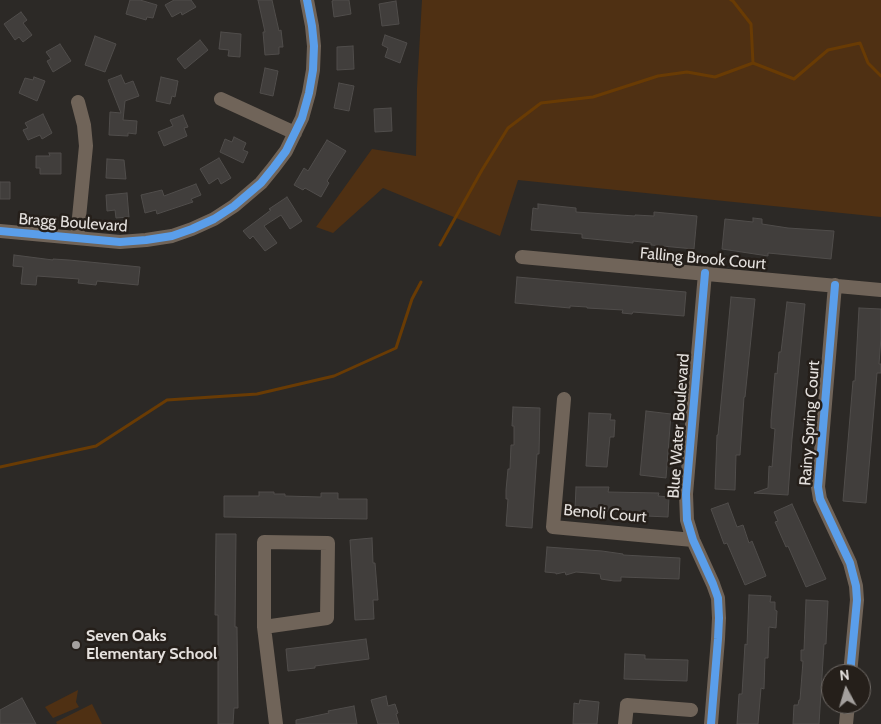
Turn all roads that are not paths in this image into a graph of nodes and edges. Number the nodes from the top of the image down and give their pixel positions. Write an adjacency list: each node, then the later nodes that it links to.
1 (306, 0): 4 (street, Bragg Boulevard)
2 (221, 98): 4 (street)
3 (78, 102): 6 (street)
4 (295, 133): 6 (street, Bragg Boulevard)
5 (0, 231): 6 (street, Bragg Boulevard)
6 (77, 238)
7 (522, 257): 8 (street, Falling Brook Court)
8 (705, 274): 9 (street, Falling Brook Court); 12 (street, Blue Water Boulevard)
9 (835, 286): 10 (street, Falling Brook Court); 14 (street, Rainy Spring Court)
10 (881, 290)
11 (564, 398): 12 (street, Benoli Court)
12 (693, 540): 18 (street, Blue Water Boulevard)
13 (264, 627): 13 (street); 16 (street)
14 (851, 664)
15 (691, 710): 17 (street)
16 (276, 724)
17 (626, 724)
18 (711, 724)

